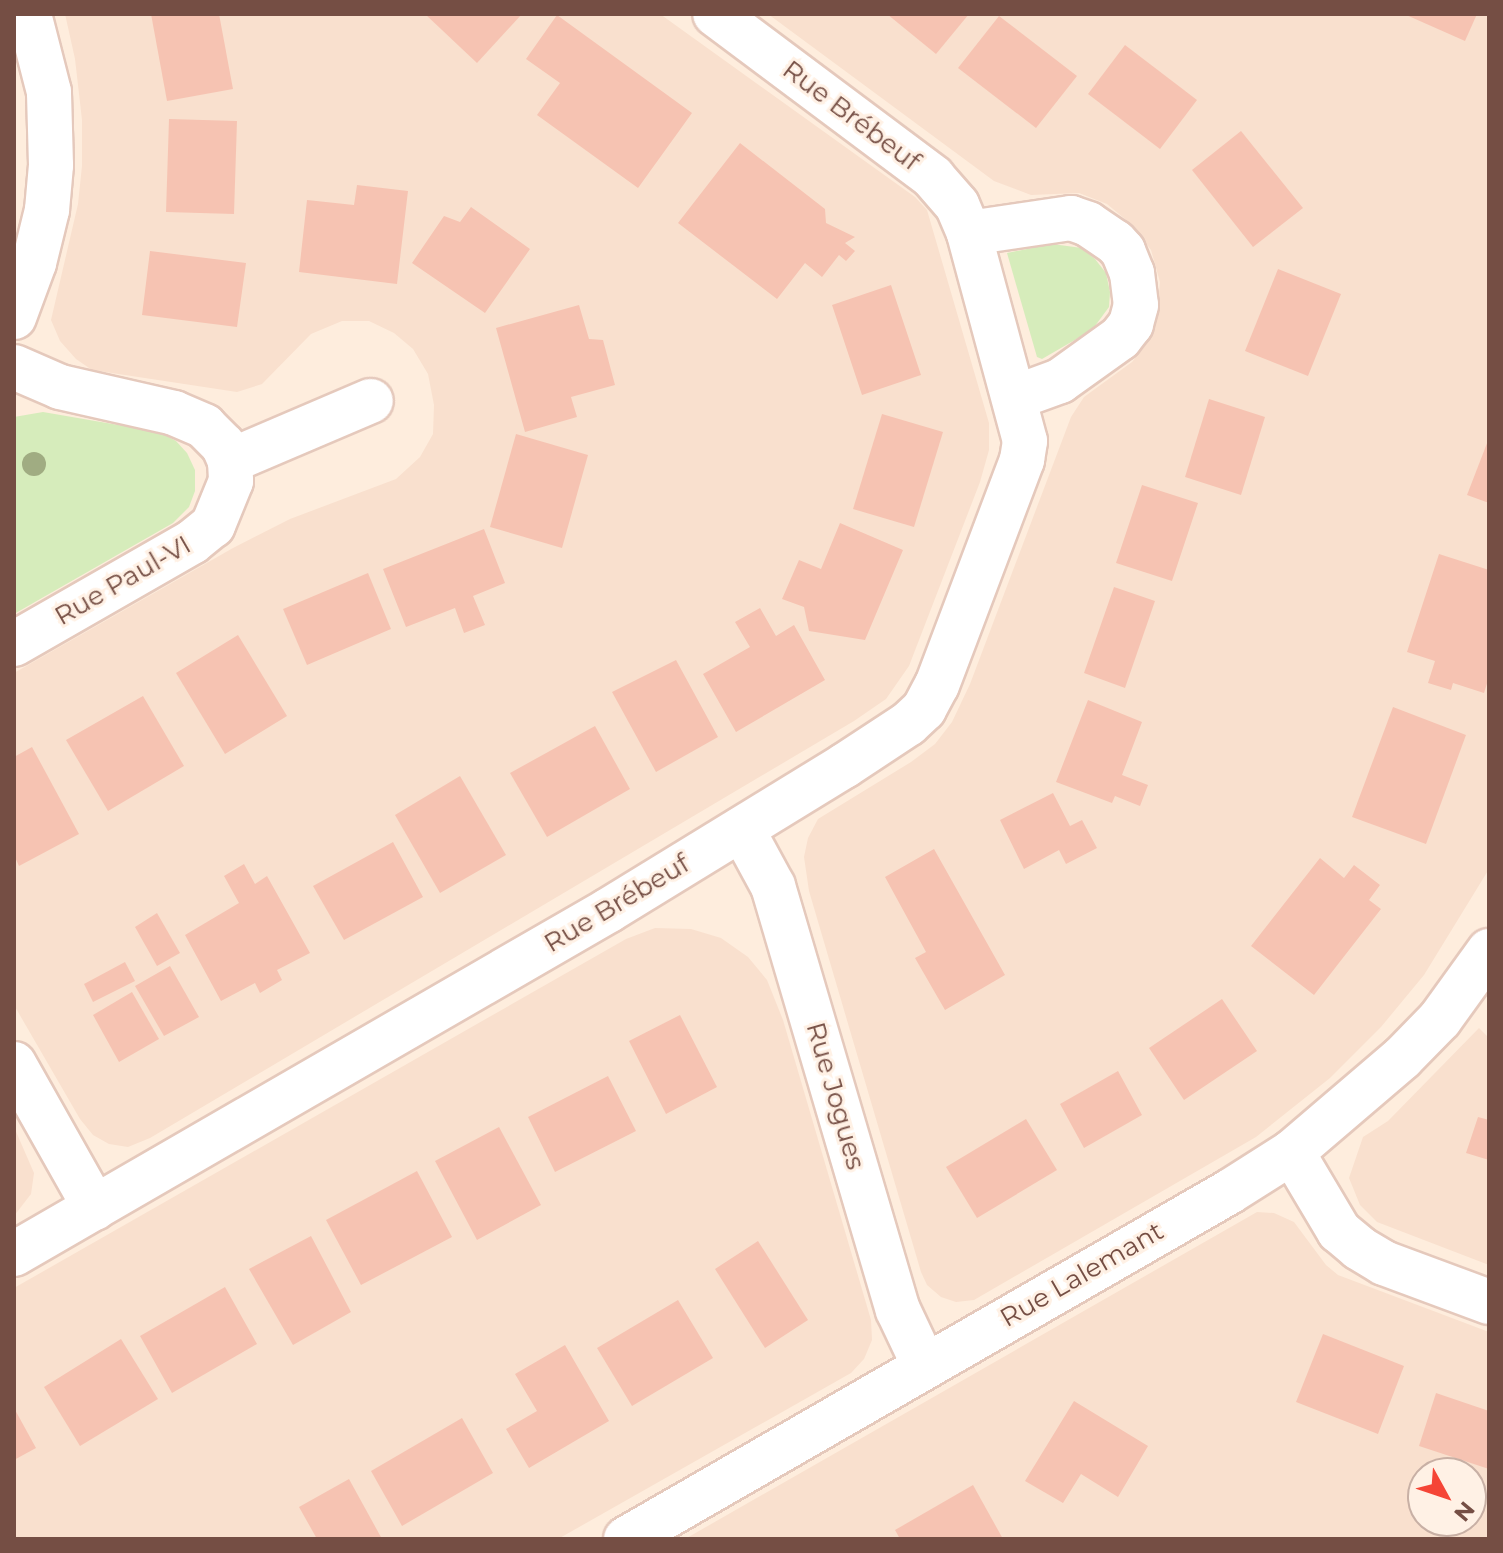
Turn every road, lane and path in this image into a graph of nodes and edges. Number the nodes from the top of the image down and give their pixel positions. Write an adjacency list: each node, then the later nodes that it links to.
1 (29, 14): 4 (street)
2 (715, 14): 3 (street, Rue Brébeuf)
3 (969, 233): 6 (street, Rue Brébeuf); 6 (street)
4 (14, 317)
5 (14, 367): 8 (street)
6 (1016, 397): 10 (street, Rue Brébeuf)
7 (371, 401): 8 (street)
8 (230, 461): 9 (street, Rue Paul-VI)
9 (14, 644)
10 (742, 829): 14 (street, Rue Brébeuf); 17 (street, Rue Jogues)
11 (1489, 951): 13 (street, Rue Lalemant)
12 (14, 1064): 14 (street)
13 (1292, 1152): 16 (street); 17 (street, Rue Lalemant)
14 (95, 1208): 15 (street, Rue Brébeuf)
15 (14, 1254)
16 (1489, 1302)
17 (924, 1365): 18 (street, Rue Lalemant)
18 (626, 1539)

